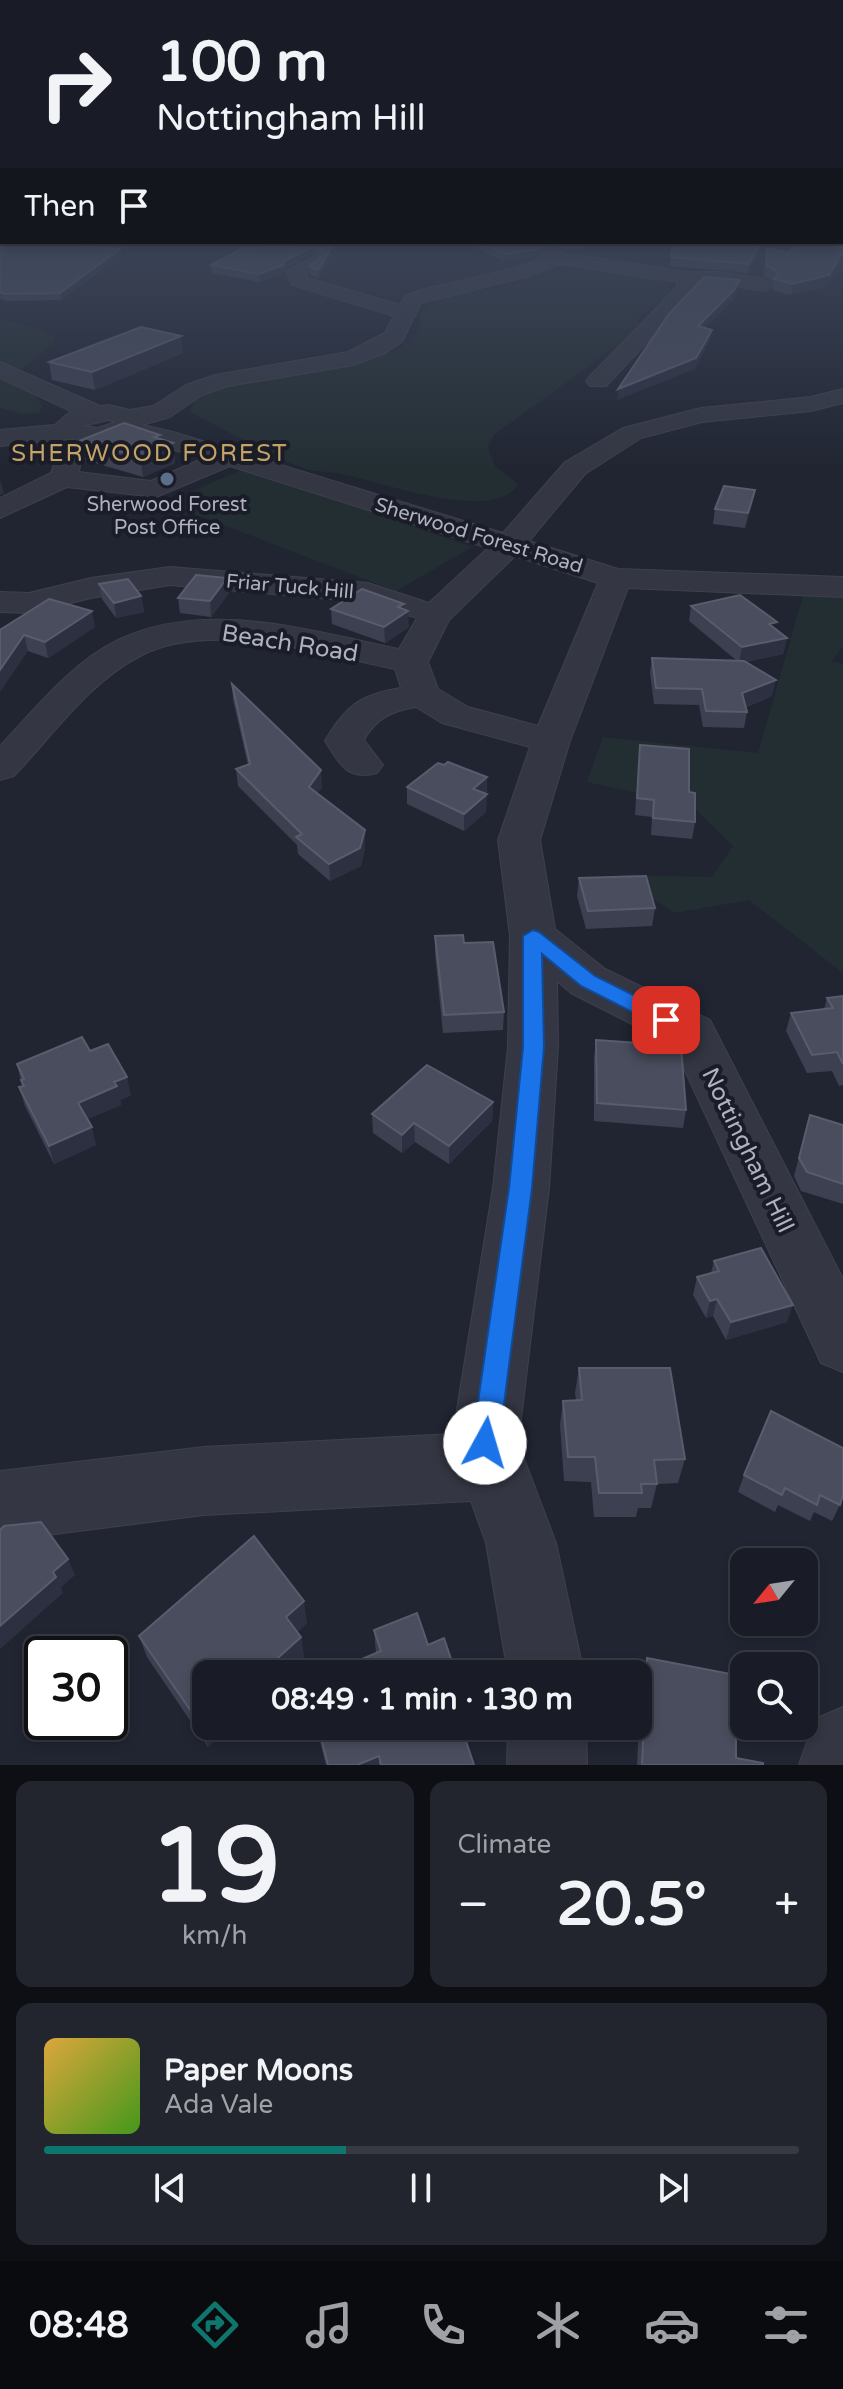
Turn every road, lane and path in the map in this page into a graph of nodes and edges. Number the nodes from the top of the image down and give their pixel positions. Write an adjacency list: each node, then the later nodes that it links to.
1 (382, 306): 4 (street)
2 (408, 306): 4 (street)
3 (669, 306): 6 (street)
4 (404, 313): 8 (street)
5 (0, 369): 9 (street)
6 (598, 381)
7 (843, 396): 14 (street)
8 (126, 424): 9 (street, Sherwood Forest Road); 11 (street, Sherwood Forest Road)
9 (82, 426): 10 (street); 12 (street)
10 (0, 438)
11 (229, 457): 12 (street); 14 (street, Sherwood Forest Road)
12 (63, 478): 13 (street)
13 (0, 509)
14 (510, 544): 15 (street, Sherwood Forest Road); 18 (street)
15 (616, 578): 16 (street, Sherwood Forest Road); 21 (street)
16 (843, 587)
17 (15, 602): 18 (street, Friar Tuck Hill); 19 (street)
18 (435, 615): 20 (street)
19 (0, 625)
20 (416, 678): 21 (street, Beach Road); 22 (street); 23 (street, Beach Road)
21 (551, 741): 24 (street)
22 (363, 765)
23 (0, 768)
24 (533, 936): 25 (street, Nottingham Hill); 26 (street)
25 (843, 1343)
26 (494, 1466): 27 (street); 28 (street)
27 (0, 1506)
28 (543, 1660)
29 (547, 1740): 31 (street)
30 (843, 1747): 32 (street)
31 (547, 1765)
32 (839, 1765)

